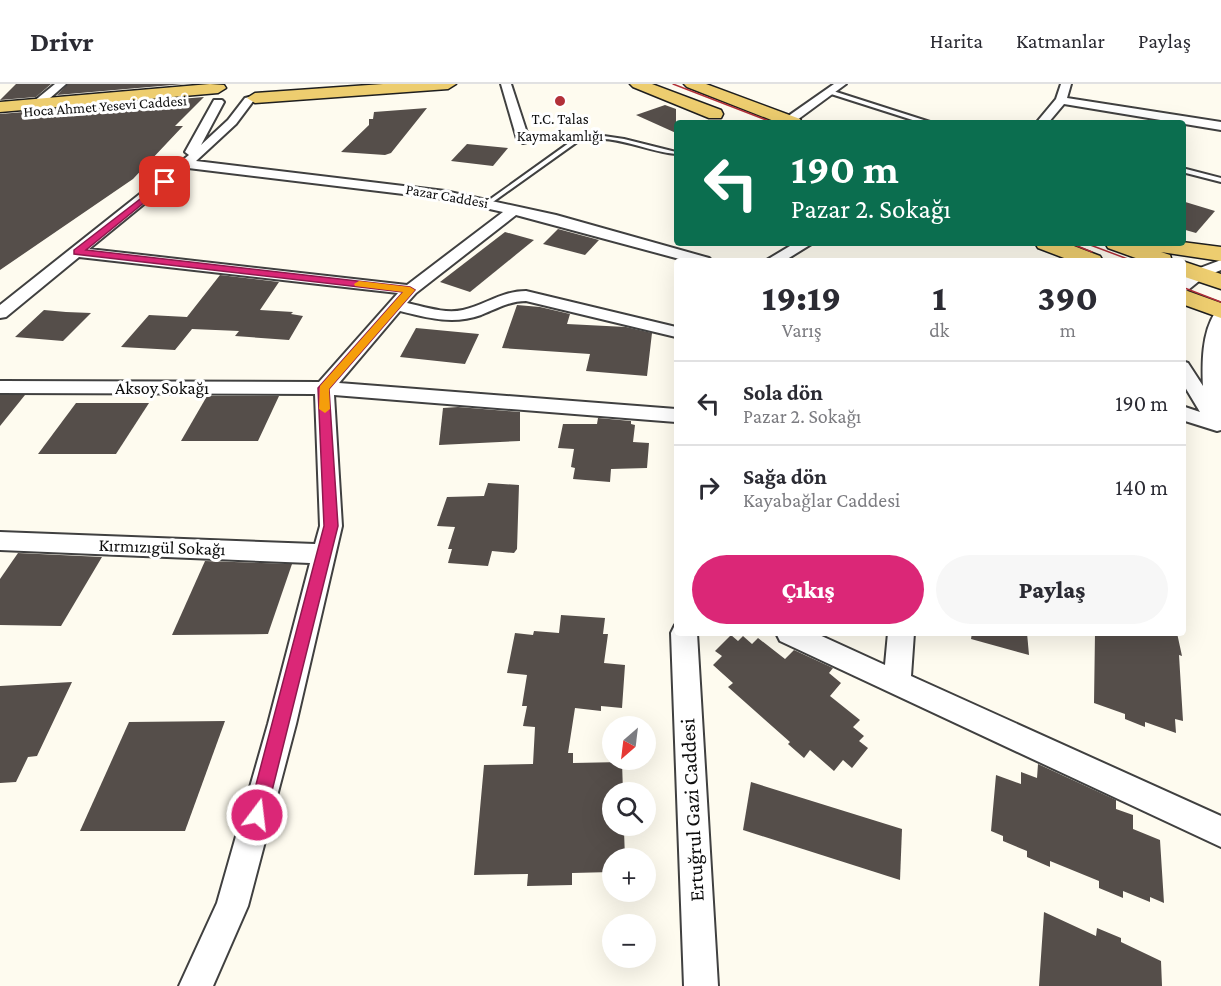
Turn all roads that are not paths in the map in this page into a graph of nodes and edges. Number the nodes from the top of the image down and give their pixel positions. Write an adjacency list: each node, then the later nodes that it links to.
1 (61, 84): 14 (street)
2 (235, 84): 12 (main road)
3 (316, 84): 10 (main road)
4 (448, 84): 10 (main road)
5 (506, 84): 25 (street)
6 (638, 84): 17 (main road)
7 (692, 84): 18 (main road)
8 (841, 84): 11 (street)
9 (1066, 84): 13 (street)
10 (255, 92): 12 (main road); 27 (street)
11 (830, 92): 19 (street); 20 (lane)
12 (217, 93): 14 (main road, Hoca Ahmet Yesevi Caddesi); 16 (main road, Hoca Ahmet Yesevi Caddesi); 27 (street)
13 (1061, 100): 21 (street); 22 (street)
14 (37, 104): 15 (main road, Hoca Ahmet Yesevi Caddesi)
15 (0, 107)
16 (0, 114)
17 (727, 119)
18 (786, 120)
19 (794, 120)
20 (919, 120)
21 (1044, 120)
22 (1184, 120)
23 (1186, 120): 24 (street)
24 (1221, 126)
25 (523, 139)
26 (674, 153): 30 (lane)
27 (185, 164): 30 (street, Pazar Caddesi); 36 (street)
28 (1186, 171): 29 (lane)
29 (1221, 180)
30 (488, 203): 31 (street, Pazar Caddesi)
31 (515, 209): 38 (street, Pazar Caddesi); 45 (street)
32 (800, 246): 39 (street)
33 (1054, 246): 40 (main road)
34 (1124, 246): 41 (main road)
35 (1165, 246): 37 (main road)
36 (78, 252): 45 (street); 47 (street)
37 (1221, 254)
38 (691, 258)
39 (778, 258)
40 (1084, 258)
41 (1156, 258)
42 (1221, 265): 43 (street)
43 (1187, 276): 44 (main road)
44 (1221, 282)
45 (403, 297): 49 (street); 52 (street)
46 (1186, 299): 48 (main road)
47 (0, 313)
48 (1220, 322): 55 (street)
49 (674, 333)
50 (1186, 374): 55 (street)
51 (0, 387): 52 (street, Aksoy Sokağı)
52 (324, 388): 54 (street, Aksoy Sokağı); 57 (street)
53 (1186, 415): 55 (street)
54 (674, 416)
55 (1219, 428)
56 (0, 541): 57 (street, Kırmızıgül Sokağı)
57 (324, 554): 63 (street)
58 (684, 636): 64 (street, Ertuğrul Gazi Caddesi)
59 (795, 636): 61 (street)
60 (901, 636): 61 (street)
61 (897, 683): 62 (street)
62 (1221, 832)
63 (196, 986)
64 (701, 986)

